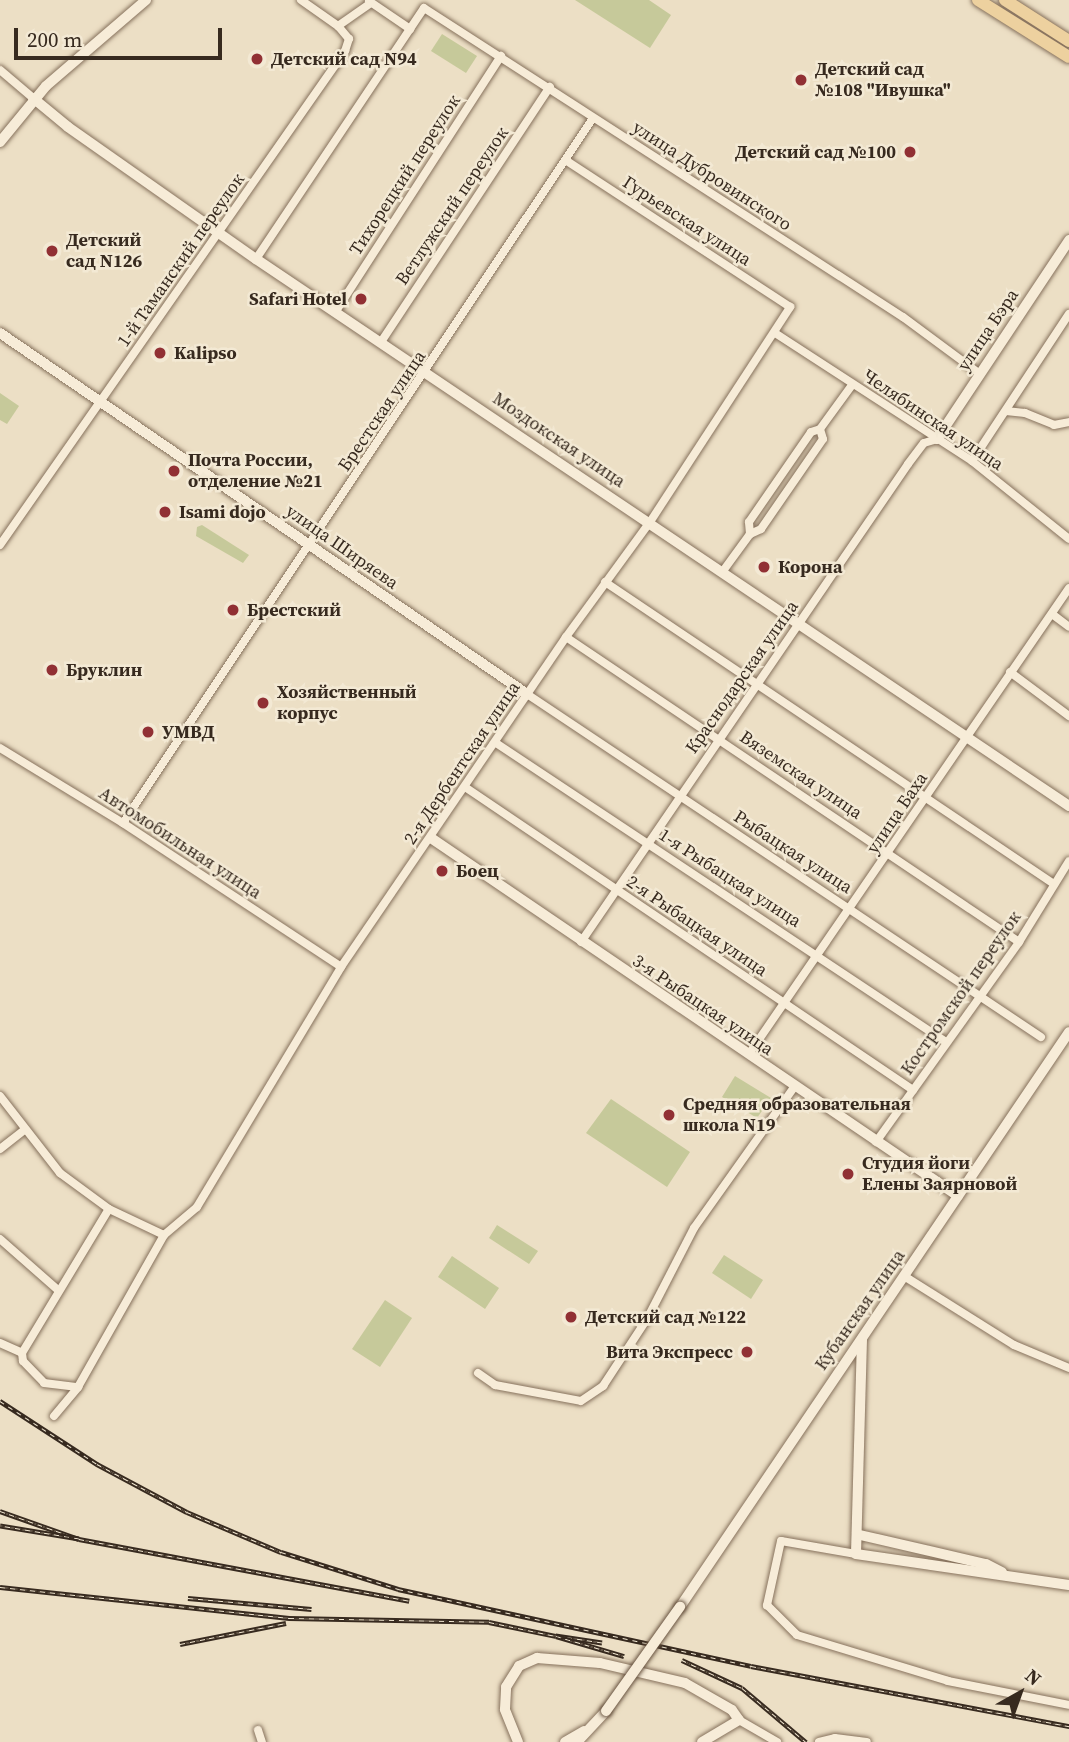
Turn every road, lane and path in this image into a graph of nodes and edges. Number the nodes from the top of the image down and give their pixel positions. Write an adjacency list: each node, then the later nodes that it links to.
1 (146, 0): 13 (main road)
2 (301, 0): 6 (street)
3 (978, 0): 10 (main road)
4 (1005, 0): 8 (main road)
5 (369, 1): 6 (street); 7 (street)
6 (338, 26): 17 (street, 1-й Таманский переулок)
7 (410, 29): 9 (street, улица Дубровинского); 19 (street)
8 (1069, 41)
9 (501, 56): 12 (street, улица Дубровинского); 21 (street, Тихорецкий переулок)
10 (1069, 57)
11 (0, 70): 13 (street)
12 (550, 87): 14 (street, улица Дубровинского); 25 (street, Ветлужский переулок)
13 (33, 97): 15 (main road); 17 (main road, Моздокская улица)
14 (593, 118): 16 (street, Брестская улица); 27 (street, улица Дубровинского)
15 (0, 142)
16 (567, 161): 20 (street, Гурьевская улица); 26 (street, Брестская улица)
17 (219, 233): 19 (main road, Моздокская улица); 29 (street, 1-й Таманский переулок)
18 (1069, 240): 27 (main road, улица Бэра)
19 (256, 259): 21 (main road, Моздокская улица)
20 (790, 307): 24 (street, 2-я Дербентская улица)
21 (335, 311): 25 (main road, Моздокская улица)
22 (1069, 314): 30 (street)
23 (0, 333): 29 (street, улица Ширяева)
24 (775, 333): 28 (street, Челябинская улица); 35 (street, 2-я Дербентская улица)
25 (381, 342): 26 (main road, Моздокская улица)
26 (427, 373): 35 (main road, Моздокская улица); 39 (street, Брестская улица)
27 (980, 374): 33 (main road, улица Бэра)
28 (852, 385): 32 (street); 33 (street, Челябинская улица)
29 (99, 402): 38 (street, 1-й Таманский переулок); 39 (street, улица Ширяева)
30 (1006, 411): 31 (street); 34 (street)
31 (1069, 422)
32 (820, 429): 36 (street); 36 (street)
33 (937, 439): 34 (street, Челябинская улица); 44 (street, Краснодарская улица)
34 (972, 461): 37 (street, Челябинская улица)
35 (650, 522): 40 (main road, Моздокская улица); 41 (street, 2-я Дербентская улица)
36 (750, 534): 40 (street)
37 (1069, 539)
38 (0, 544)
39 (312, 545): 49 (street, улица Ширяева); 59 (street, Брестская улица)
40 (723, 571): 44 (main road, Моздокская улица)
41 (605, 582): 46 (street, 2-я Дербентская улица); 48 (street)
42 (1069, 588): 43 (street, улица Баха)
43 (1052, 614): 45 (street); 47 (street, улица Баха)
44 (799, 622): 48 (street, Краснодарская улица); 51 (main road, Моздокская улица)
45 (1069, 627)
46 (565, 637): 49 (street, 2-я Дербентская улица); 52 (street, Вяземская улица)
47 (1010, 672): 50 (street); 51 (street, улица Баха)
48 (755, 684): 52 (street, Краснодарская улица); 57 (street)
49 (527, 694): 53 (street, 2-я Дербентская улица); 56 (street, Рыбацкая улица)
50 (1069, 716)
51 (967, 737): 57 (street, улица Баха); 58 (main road, Моздокская улица)
52 (718, 738): 56 (street, Краснодарская улица); 62 (street, Вяземская улица)
53 (496, 743): 55 (street, 2-я Дербентская улица); 61 (street, 1-я Рыбацкая улица)
54 (0, 748): 59 (street, Автомобильная улица)
55 (465, 787): 60 (street, 2-я Дербентская улица); 65 (street, 2-я Рыбацкая улица)
56 (679, 796): 61 (street, Краснодарская улица); 66 (street, Рыбацкая улица)
57 (928, 796): 62 (street, улица Баха); 64 (street)
58 (1069, 806)
59 (123, 823): 70 (street, Автомобильная улица)
60 (431, 838): 67 (street, 3-я Рыбацкая улица); 70 (street, 2-я Дербентская улица)
61 (647, 844): 65 (street, Краснодарская улица); 69 (street, 1-я Рыбацкая улица)
62 (889, 854): 66 (street, улица Баха); 68 (street, Вяземская улица)
63 (1069, 861): 64 (street, Костромской переулок)
64 (1054, 884): 68 (street, Костромской переулок)
65 (616, 890): 67 (street, Краснодарская улица); 72 (street, 2-я Рыбацкая улица)
66 (851, 908): 69 (street, улица Баха); 71 (street, Рыбацкая улица)
67 (581, 942): 76 (street, 3-я Рыбацкая улица)
68 (1019, 942): 71 (street, Костромской переулок)
69 (821, 955): 72 (street, улица Баха); 75 (street, 1-я Рыбацкая улица)
70 (341, 967): 85 (street, 2-я Дербентская улица)
71 (978, 996): 74 (street, Рыбацкая улица); 75 (street, Костромской переулок)
72 (786, 1004): 76 (street, улица Баха); 78 (street, 2-я Рыбацкая улица)
73 (1069, 1032): 83 (main road, Кубанская улица)
74 (1041, 1037)
75 (946, 1042): 78 (street, Костромской переулок)
76 (749, 1054): 77 (street, 3-я Рыбацкая улица)
77 (795, 1086): 81 (street, 3-я Рыбацкая улица); 93 (street)
78 (913, 1090): 81 (street, Костромской переулок)
79 (0, 1096): 80 (street)
80 (23, 1131): 82 (street); 84 (street)
81 (876, 1142): 83 (street, 3-я Рыбацкая улица)
82 (0, 1149)
83 (958, 1196): 87 (main road, Кубанская улица)
84 (110, 1209): 85 (street); 88 (street)
85 (164, 1235): 94 (street)
86 (0, 1239): 88 (street)
87 (904, 1276): 89 (main road, Кубанская улица); 92 (street)
88 (57, 1289): 91 (street)
89 (863, 1336): 96 (main road); 102 (main road, Кубанская улица, bridge)
90 (0, 1343): 91 (street)
91 (22, 1353): 94 (street)
92 (1069, 1368)
93 (478, 1373)
94 (78, 1387): 95 (street)
95 (54, 1416)
96 (860, 1535): 97 (main road); 98 (main road)
97 (856, 1554): 98 (main road); 100 (street)
98 (1003, 1572): 99 (main road)
99 (1069, 1585)
100 (1069, 1705)
101 (739, 1720): 104 (street); 108 (street); 109 (street)
102 (594, 1725): 106 (street); 107 (main road, Кубанская улица)
103 (258, 1730): 105 (street)
104 (520, 1741)
105 (262, 1742)
106 (565, 1742)
107 (577, 1742)
108 (702, 1742)
109 (777, 1742)
110 (819, 1742): 111 (street)
111 (867, 1742)

